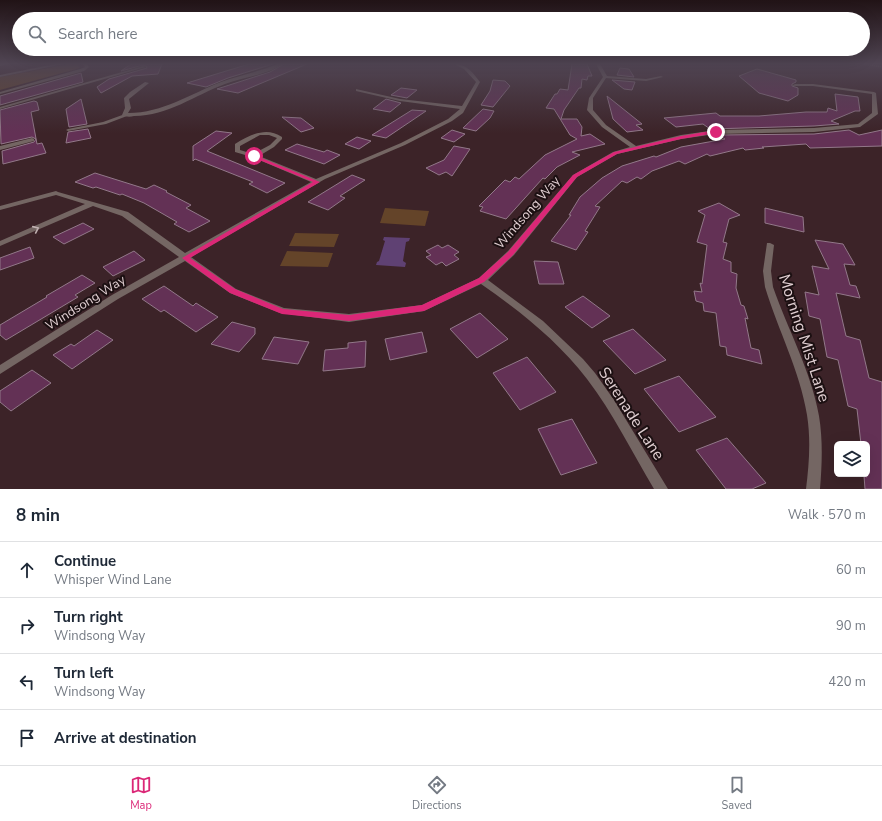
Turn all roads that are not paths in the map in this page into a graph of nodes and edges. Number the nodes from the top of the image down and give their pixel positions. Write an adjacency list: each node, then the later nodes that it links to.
1 (22, 87): 9 (street)
2 (74, 87): 10 (lane)
3 (141, 87): 12 (street)
4 (216, 87): 12 (street)
5 (475, 87): 11 (street, Windsong Way)
6 (598, 87): 16 (street)
7 (827, 87): 16 (street, Windsong Way)
8 (358, 90): 11 (street)
9 (0, 93)
10 (0, 108)
11 (463, 108): 18 (street, Windsong Way)
12 (125, 116): 13 (lane)
13 (68, 130)
14 (32, 140): 15 (lane)
15 (0, 148)
16 (635, 148): 24 (street, Windsong Way)
17 (254, 156): 17 (street); 18 (street)
18 (317, 182): 23 (street, Windsong Way)
19 (92, 204): 20 (street, Windsong Way); 21 (street, one-way to 19); 23 (street, Windsong Way)
20 (0, 208)
21 (0, 244)
22 (770, 246): 27 (street, Morning Mist Lane)
23 (185, 258): 24 (street, Windsong Way); 25 (street, Windsong Way)
24 (482, 280): 26 (street, Serenade Lane)
25 (0, 370)
26 (661, 489)
27 (813, 489)

